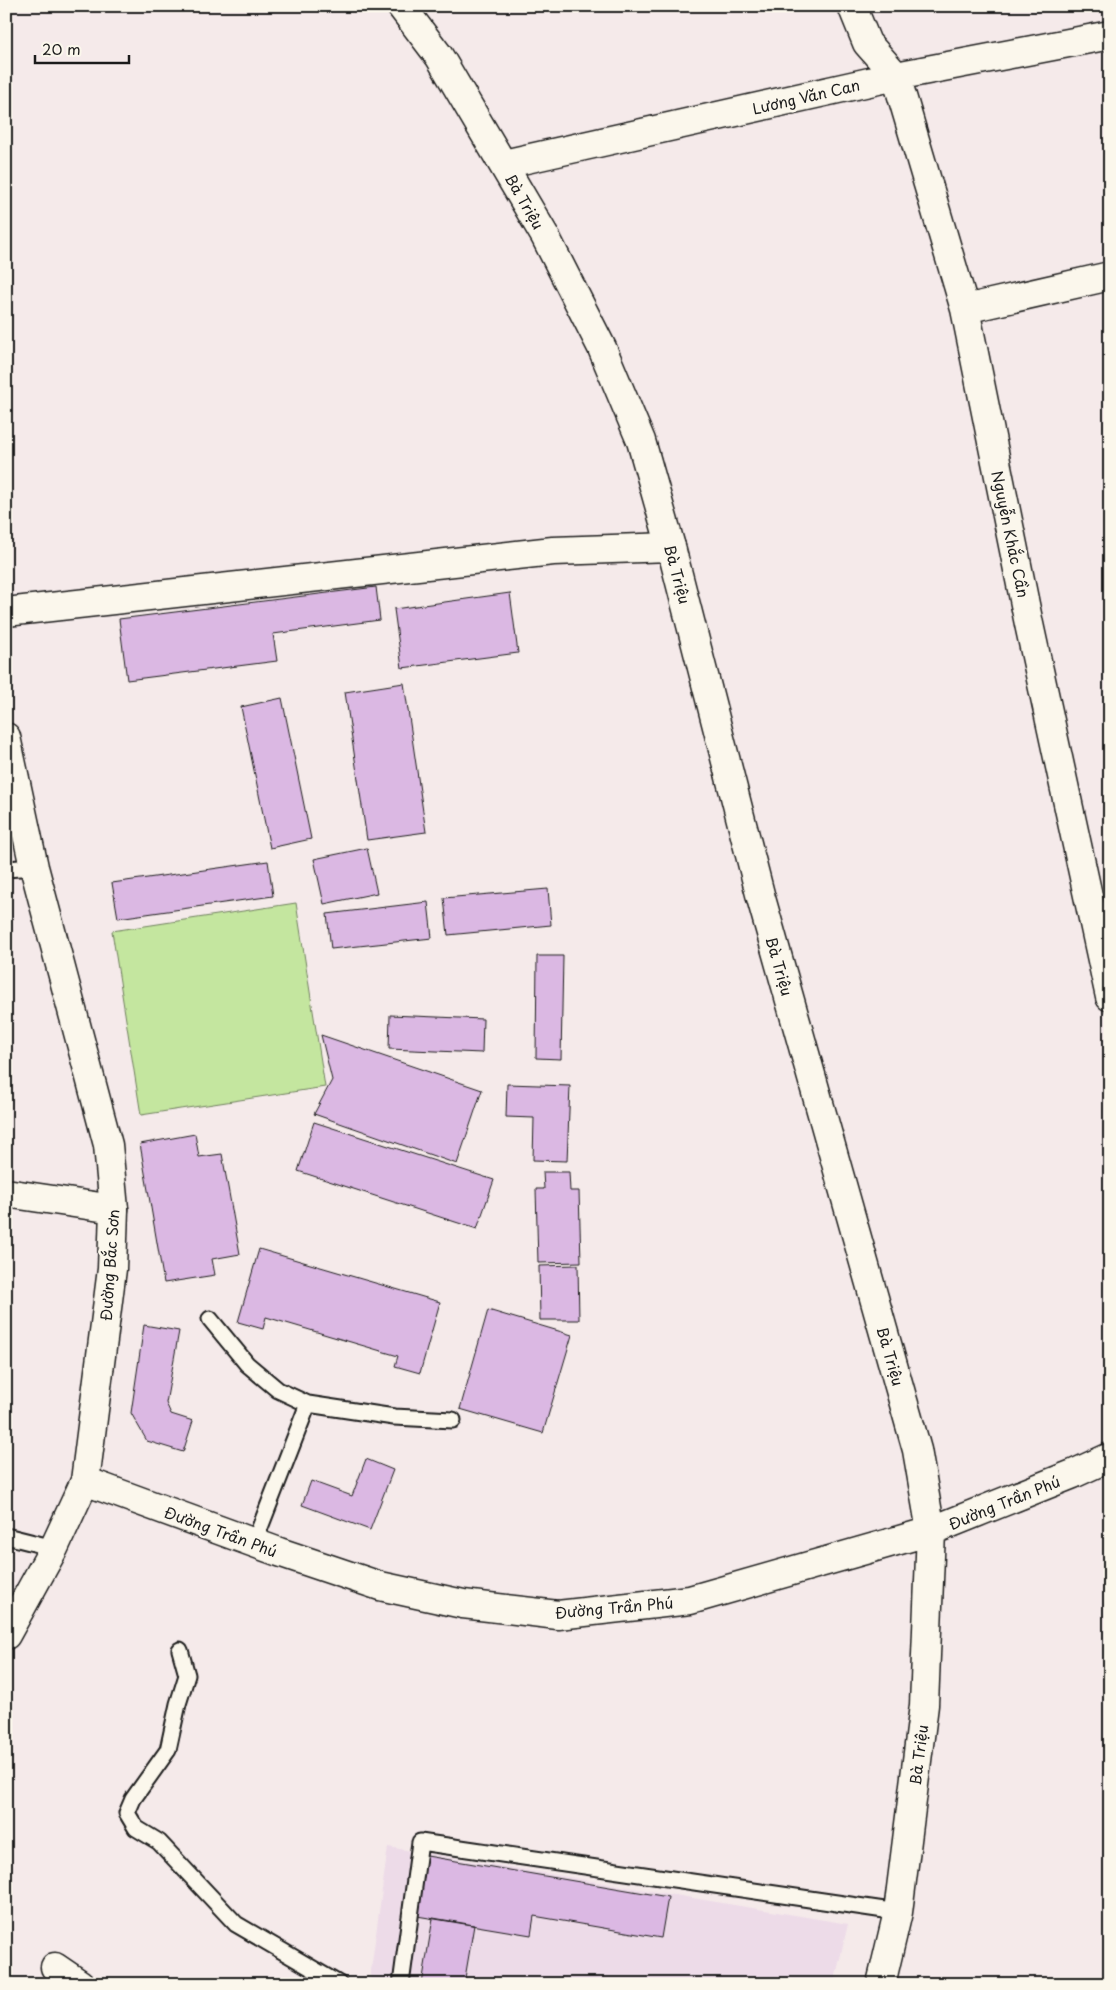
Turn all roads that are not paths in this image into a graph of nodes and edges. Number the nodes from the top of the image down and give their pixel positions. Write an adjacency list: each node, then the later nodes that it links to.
1 (401, 6): 5 (street, Bà Triệu)
2 (852, 6): 4 (street)
3 (1110, 35): 4 (street, Lương Văn Can)
4 (896, 76): 5 (street, Lương Văn Can); 7 (street, Nguyễn Khắc Cần)
5 (504, 164): 8 (street, Bà Triệu)
6 (1110, 276): 7 (street)
7 (965, 309): 13 (street, Nguyễn Khắc Cần)
8 (671, 548): 9 (street); 21 (street, Bà Triệu)
9 (6, 612)
10 (6, 737): 11 (street, Đường Bắc Sơn)
11 (34, 867): 12 (lane); 15 (street, Đường Bắc Sơn)
12 (6, 869)
13 (1110, 997)
14 (6, 1193): 15 (street)
15 (114, 1209): 20 (street, Đường Bắc Sơn)
16 (210, 1319): 17 (lane)
17 (308, 1404): 18 (lane); 23 (lane)
18 (453, 1420)
19 (1110, 1457): 21 (street, Đường Trần Phú)
20 (85, 1481): 23 (street, Đường Trần Phú); 24 (street, Đường Bắc Sơn)
21 (931, 1531): 23 (street, Đường Trần Phú); 27 (street, Bà Triệu)
22 (6, 1536): 24 (lane)
23 (254, 1543)
24 (54, 1548): 25 (street, Đường Bắc Sơn)
25 (6, 1635)
26 (180, 1650): 30 (lane)
27 (898, 1912): 31 (lane); 32 (street, Bà Triệu)
28 (55, 1968): 29 (street)
29 (80, 1984)
30 (339, 1984)
31 (401, 1984)
32 (881, 1984)

